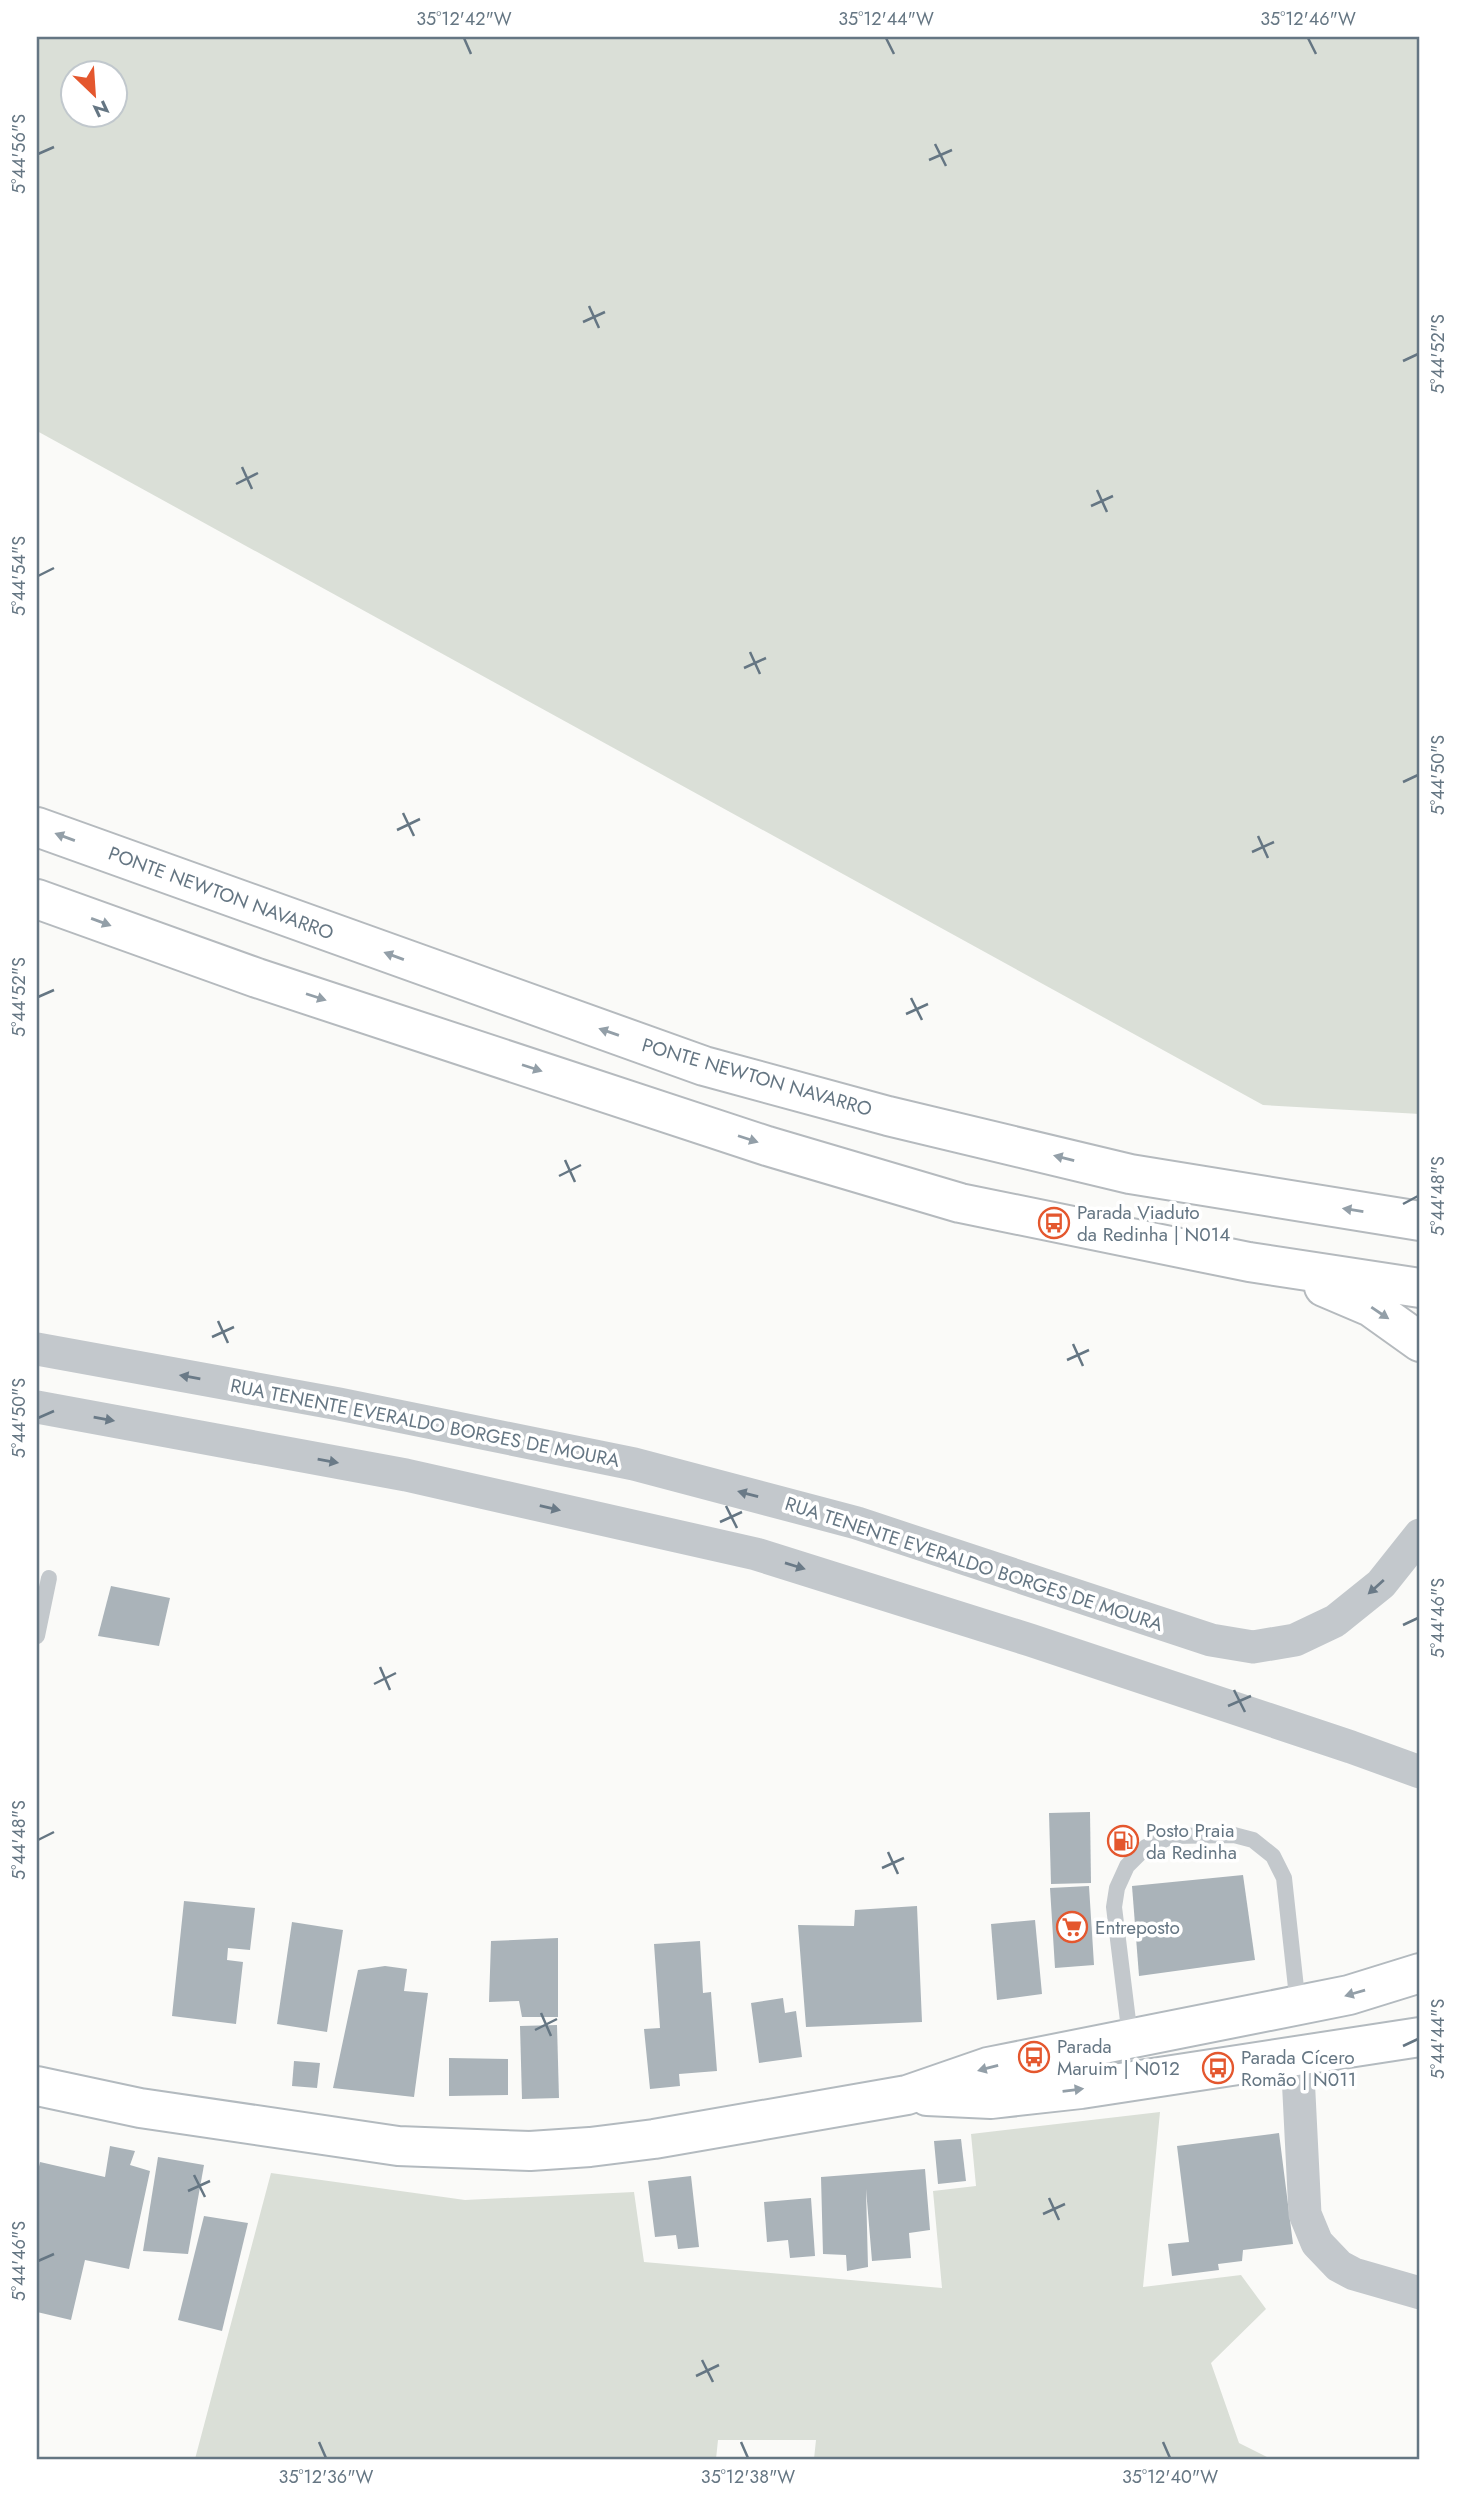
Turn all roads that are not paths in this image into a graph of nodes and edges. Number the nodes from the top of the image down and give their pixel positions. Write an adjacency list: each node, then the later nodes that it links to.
1 (37, 827): 3 (main road, PONTE NEWTON NAVARRO, one-way to 1)
2 (37, 899): 4 (main road, one-way to 4)
3 (1420, 1221)
4 (1249, 1262): 5 (main road); 6 (main road, one-way to 6)
5 (1420, 1288)
6 (1420, 1342)
7 (37, 1349): 9 (street, RUA TENENTE EVERALDO BORGES DE MOURA, one-way to 7)
8 (37, 1407): 12 (street, one-way to 12)
9 (1420, 1535)
10 (49, 1578): 11 (lane)
11 (37, 1636)
12 (1420, 1772)
13 (1420, 1973): 14 (main road, one-way to 14)
14 (1298, 2006): 15 (main road); 15 (lane)
15 (1130, 2037): 19 (main road, one-way to 19)
16 (1420, 2037): 17 (main road)
17 (1297, 2054): 19 (main road, one-way to 17); 20 (street)
18 (37, 2086): 19 (main road)
19 (908, 2095)
20 (1420, 2293)

